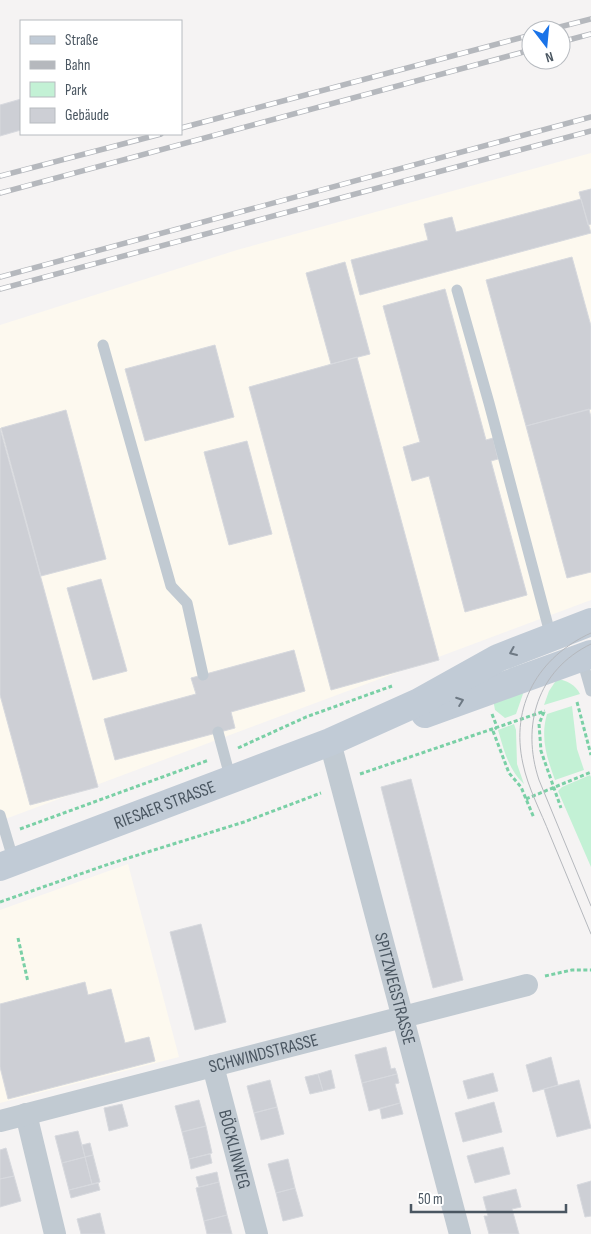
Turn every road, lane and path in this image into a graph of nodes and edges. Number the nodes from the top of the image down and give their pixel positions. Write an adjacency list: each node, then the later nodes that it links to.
1 (457, 290): 3 (lane)
2 (103, 345): 5 (lane)
3 (551, 637): 4 (main road, RIESAER STRASSE); 12 (main road, RIESAER STRASSE, one-way to 12)
4 (587, 644): 7 (lane); 12 (main road, RIESAER STRASSE, one-way to 4)
5 (203, 675)
6 (399, 683): 14 (path)
7 (591, 690)
8 (577, 702): 13 (path)
9 (489, 706): 10 (path)
10 (496, 727): 16 (path); 17 (path); 18 (path)
11 (218, 732): 14 (lane)
12 (330, 742): 14 (main road, RIESAER STRASSE); 16 (street, SPITZWEGSTRASSE)
13 (591, 755)
14 (228, 767): 22 (path); 23 (main road, RIESAER STRASSE)
15 (591, 772): 17 (path)
16 (343, 785): 24 (path); 29 (street, SPITZWEGSTRASSE)
17 (553, 788): 18 (path); 19 (path)
18 (526, 799): 21 (path)
19 (561, 808)
20 (0, 815): 22 (lane)
21 (534, 818)
22 (5, 834): 23 (lane)
23 (7, 865)
24 (0, 902)
25 (18, 938): 27 (path)
26 (591, 970): 28 (path)
27 (28, 982)
28 (527, 985): 29 (street, SCHWINDSTRASSE)
29 (404, 1016): 30 (street, SCHWINDSTRASSE); 35 (street, SPITZWEGSTRASSE)
30 (213, 1066): 31 (street, SCHWINDSTRASSE); 34 (street, BÖCKLINWEG)
31 (26, 1114): 32 (street, SCHWINDSTRASSE); 33 (street)
32 (0, 1121)
33 (55, 1234)
34 (257, 1234)
35 (460, 1234)

